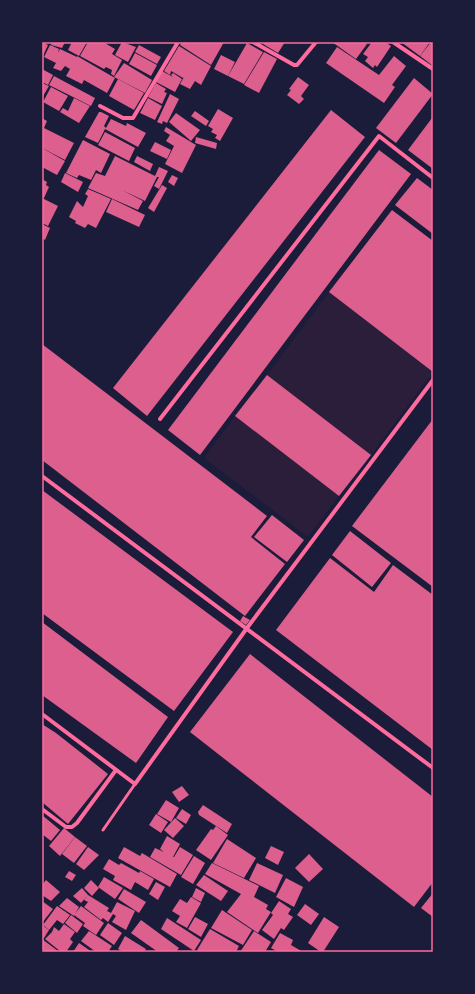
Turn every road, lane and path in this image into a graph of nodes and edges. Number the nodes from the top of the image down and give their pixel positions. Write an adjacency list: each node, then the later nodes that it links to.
1 (178, 42): 6 (street)
2 (254, 42): 3 (street)
3 (316, 42)
4 (393, 42): 5 (street)
5 (433, 69)
6 (100, 106)
7 (433, 178): 9 (street)
8 (433, 380): 11 (street)
9 (160, 419)
10 (42, 476): 11 (street)
11 (247, 628): 13 (street); 15 (street)
12 (42, 714): 14 (street)
13 (433, 768)
14 (116, 770): 15 (street); 16 (street)
15 (135, 784): 17 (lane)
16 (42, 809)
17 (103, 830)

